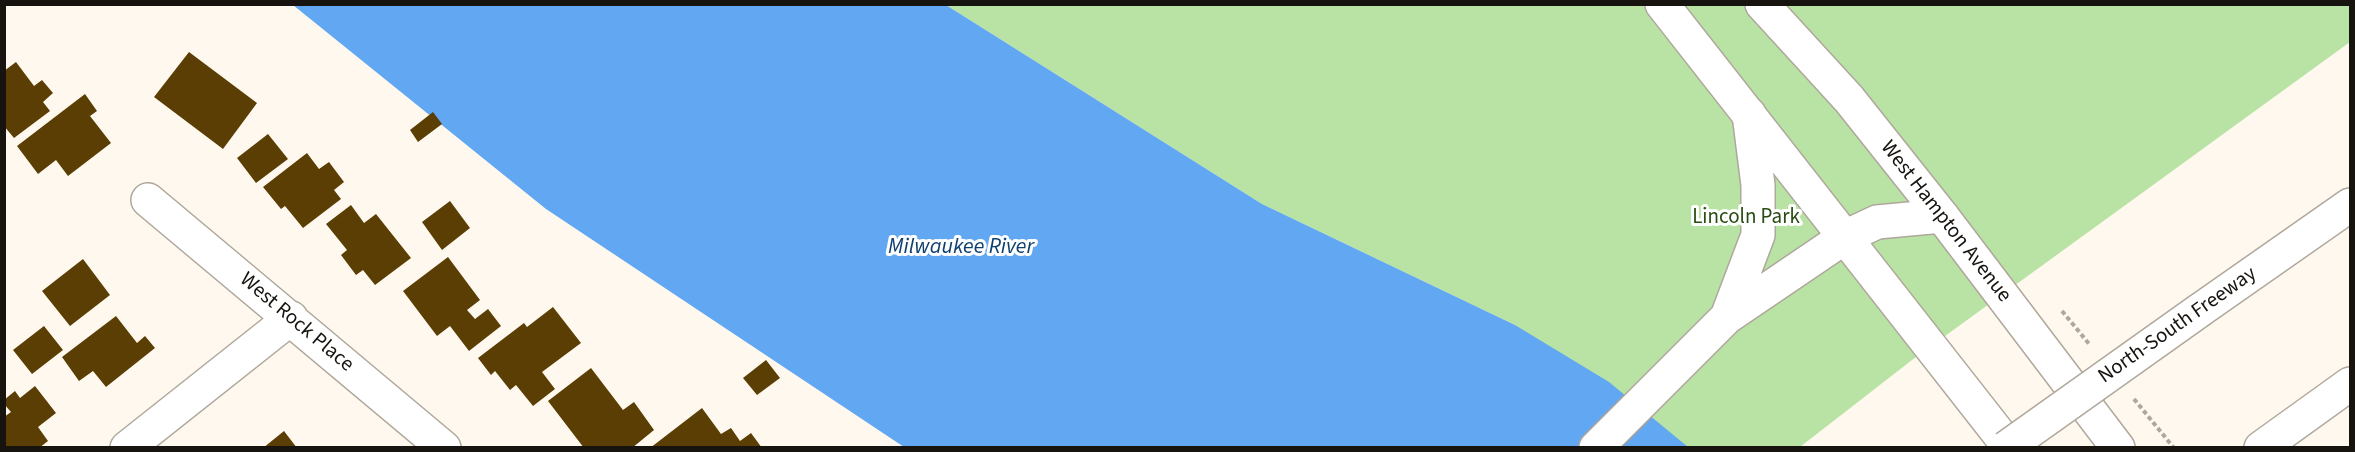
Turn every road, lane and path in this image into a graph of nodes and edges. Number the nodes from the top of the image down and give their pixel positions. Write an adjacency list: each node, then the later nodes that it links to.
1 (1662, 4): 3 (main road)
2 (1762, 4): 6 (main road, West Hampton Avenue)
3 (1749, 114): 7 (main road); 8 (main road)
4 (148, 200): 9 (main road, West Rock Place)
5 (2350, 205): 14 (main road, North-South Freeway, bridge)
6 (1942, 216): 7 (main road); 16 (main road, West Hampton Avenue)
7 (1845, 237): 8 (main road); 15 (main road)
8 (1727, 317): 13 (main road)
9 (291, 318): 11 (main road); 12 (main road, West Rock Place)
10 (2350, 384): 17 (main road)
11 (127, 447)
12 (444, 447)
13 (1596, 447)
14 (2006, 447)
15 (2010, 447)
16 (2118, 447)
17 (2261, 447)

